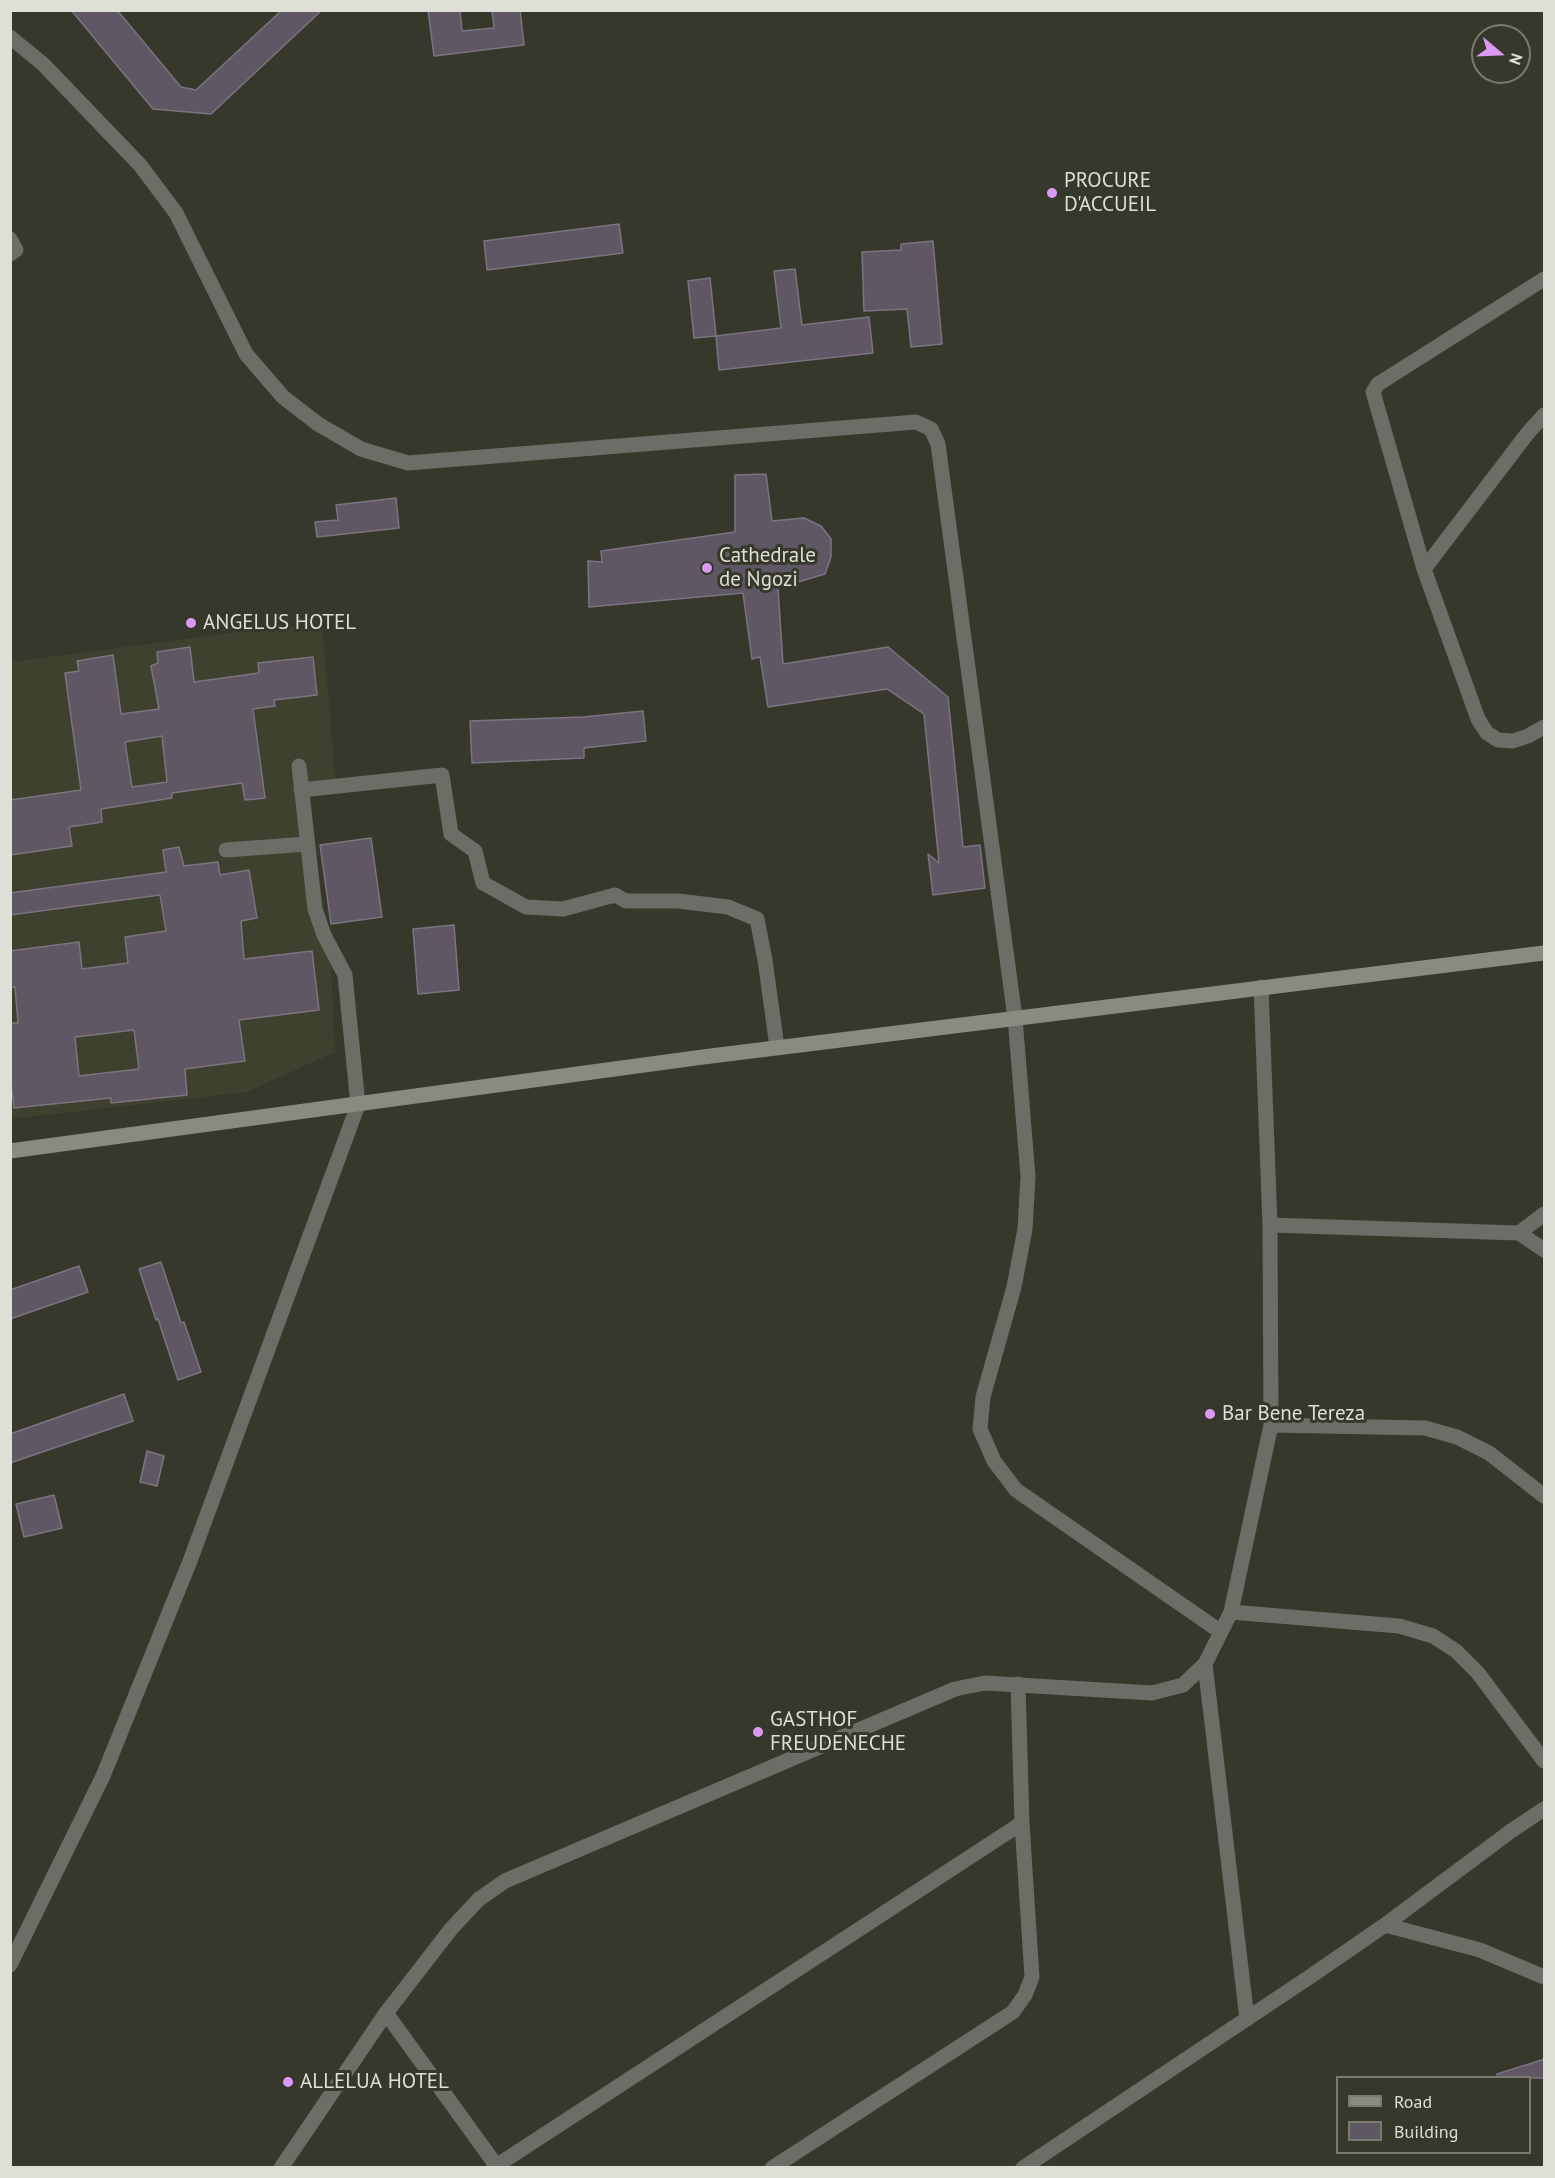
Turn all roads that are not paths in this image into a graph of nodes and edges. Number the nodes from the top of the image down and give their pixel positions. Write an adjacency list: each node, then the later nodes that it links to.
1 (10, 37): 14 (street)
2 (10, 239): 3 (street)
3 (10, 254)
4 (1545, 279): 6 (street)
5 (1545, 415): 6 (street)
6 (1424, 569): 7 (street)
7 (1545, 727)
8 (298, 766): 9 (street)
9 (301, 790): 10 (street); 15 (street)
10 (307, 844): 11 (street); 16 (street)
11 (226, 850)
12 (1545, 953): 13 (street)
13 (1261, 987): 14 (street); 19 (street)
14 (1015, 1018): 15 (street); 25 (street)
15 (777, 1047): 16 (street)
16 (358, 1105): 17 (street); 32 (street)
17 (10, 1151)
18 (1545, 1214): 20 (street)
19 (1270, 1225): 20 (street); 22 (street)
20 (1519, 1233): 21 (street)
21 (1545, 1250)
22 (1271, 1425): 23 (street); 24 (street)
23 (1545, 1496)
24 (1231, 1612): 25 (street); 28 (street)
25 (1221, 1632): 26 (street)
26 (1205, 1664): 27 (street); 35 (street)
27 (1018, 1684): 30 (street); 34 (street)
28 (1545, 1761)
29 (1545, 1809): 31 (street)
30 (1022, 1823): 36 (street); 38 (street)
31 (1385, 1925): 33 (street); 35 (street)
32 (10, 1965)
33 (1545, 1977)
34 (386, 2013): 36 (street); 37 (street)
35 (1247, 2019): 39 (street)
36 (495, 2166)
37 (281, 2168)
38 (772, 2168)
39 (1023, 2168)

